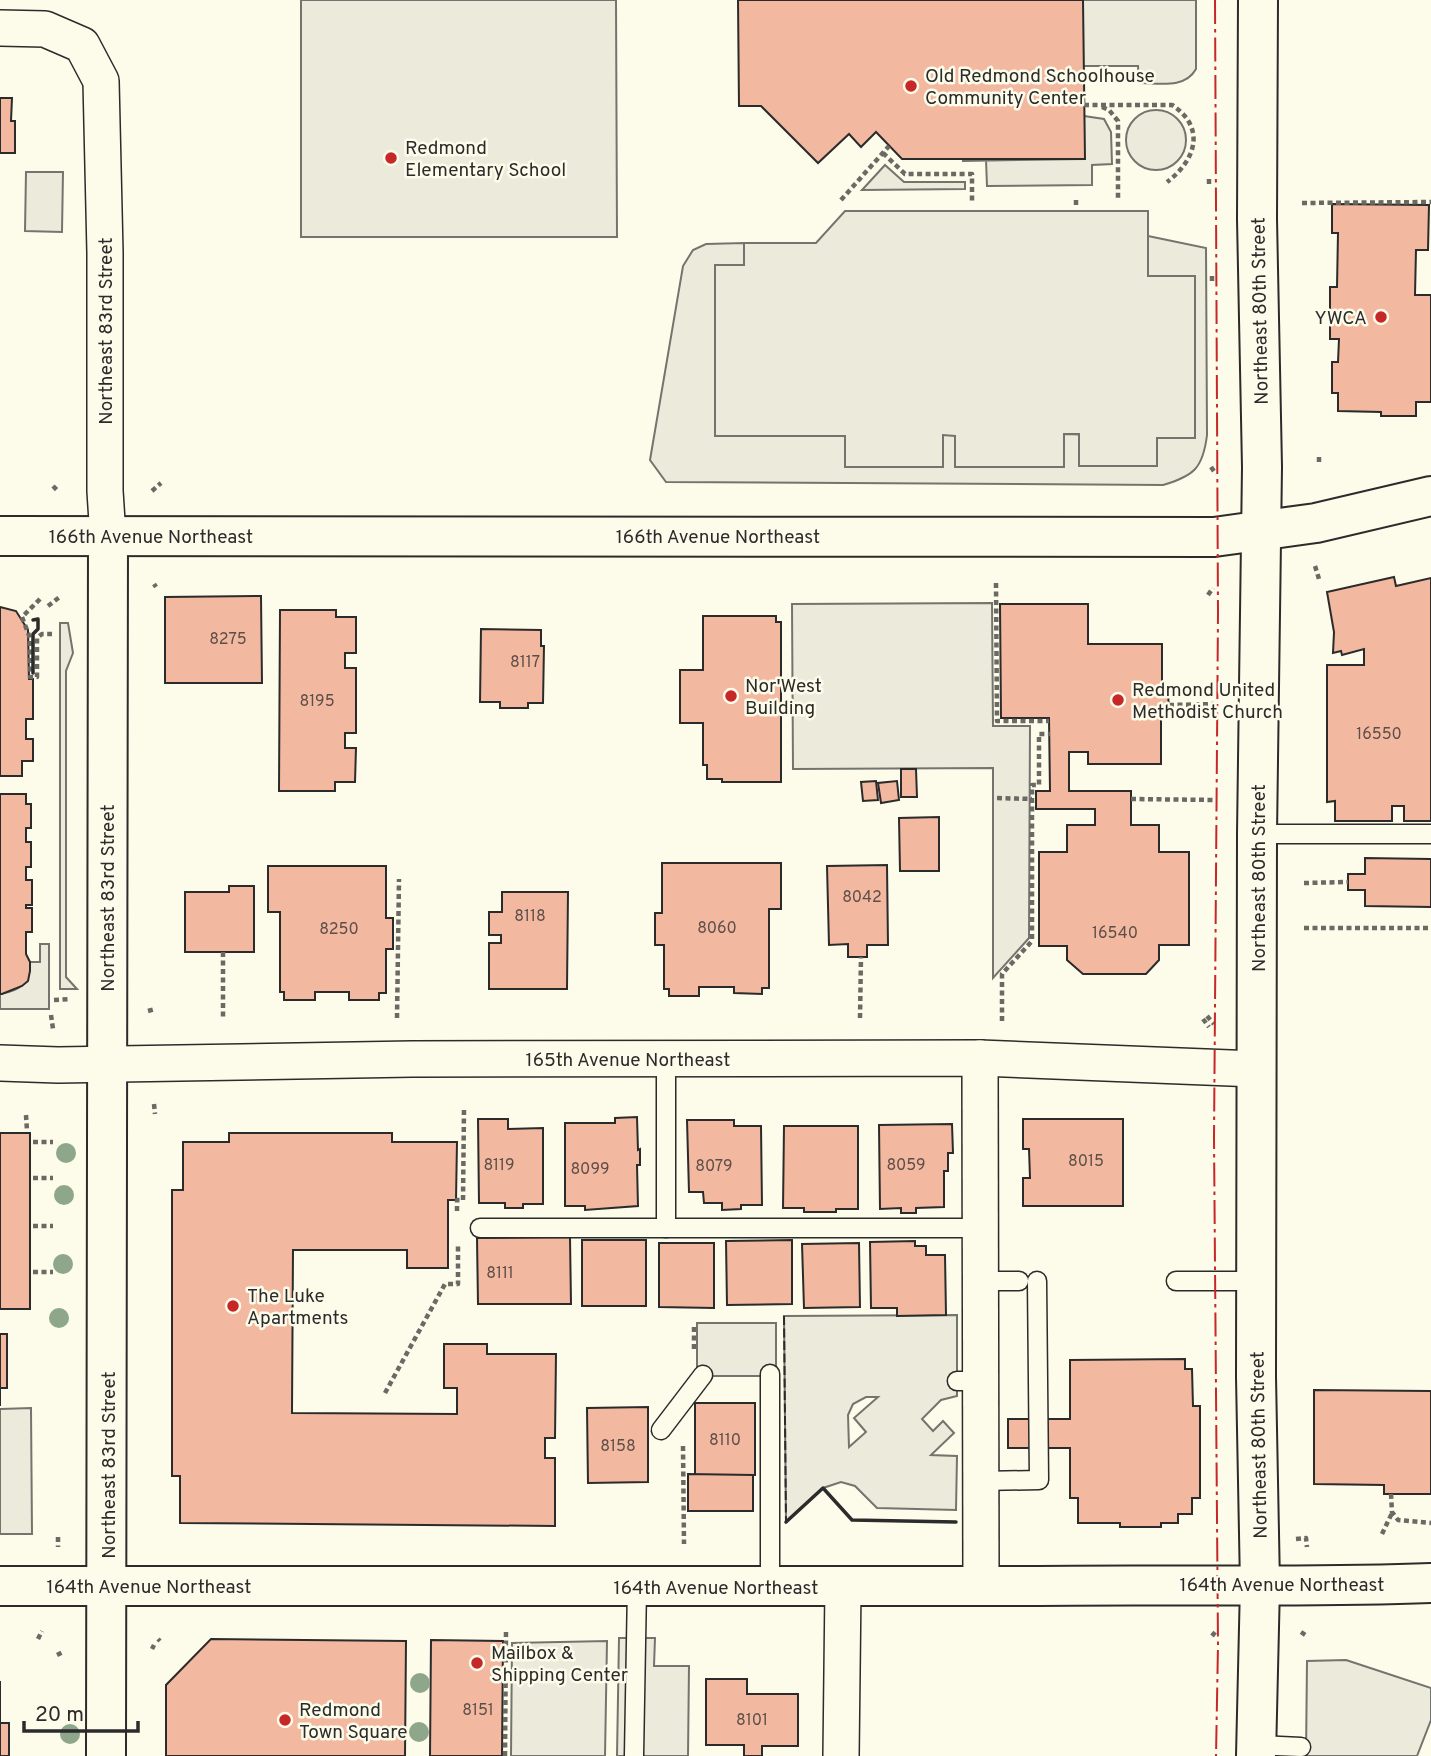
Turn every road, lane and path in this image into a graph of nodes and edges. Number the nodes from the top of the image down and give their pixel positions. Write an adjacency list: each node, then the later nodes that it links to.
1 (1258, 0): 22 (street, Northeast 80th Street)
2 (0, 28): 24 (street, Northeast 83rd Street)
3 (1084, 105): 4 (path)
4 (1095, 105): 7 (path); 10 (path)
5 (889, 146): 6 (path)
6 (883, 153): 8 (path); 11 (path)
7 (1167, 182)
8 (841, 200)
9 (1076, 200): 14 (path)
10 (1118, 200)
11 (972, 201)
12 (1431, 202): 13 (path)
13 (1302, 203)
14 (1076, 207)
15 (1211, 467): 16 (path)
16 (1216, 474)
17 (161, 483): 19 (path)
18 (53, 486): 20 (path)
19 (152, 491)
20 (60, 492)
21 (1431, 496): 22 (street, 166th Avenue Northeast)
22 (1260, 531): 24 (street, 166th Avenue Northeast); 42 (street, Northeast 80th Street)
23 (0, 536): 24 (street, 166th Avenue Northeast)
24 (108, 537): 62 (street, Northeast 83rd Street)
25 (1315, 566): 26 (path)
26 (1320, 579)
27 (996, 583): 36 (path)
28 (1213, 589): 29 (path)
29 (1208, 595)
30 (61, 596): 32 (path)
31 (40, 599): 33 (path)
32 (48, 606)
33 (52, 634)
34 (1215, 704): 35 (path)
35 (1169, 705)
36 (1049, 721)
37 (1049, 734): 39 (path)
38 (997, 798): 39 (path)
39 (1032, 799): 57 (path)
40 (1131, 799): 41 (path)
41 (1216, 800)
42 (1257, 834): 43 (lane); 63 (street, Northeast 80th Street)
43 (1431, 834)
44 (399, 879): 54 (path)
45 (1348, 882): 46 (path)
46 (1304, 883)
47 (1304, 928): 48 (path)
48 (1431, 928)
49 (223, 952): 53 (path)
50 (861, 957): 55 (path)
51 (155, 1009): 52 (path)
52 (148, 1011)
53 (223, 1018)
54 (397, 1018)
55 (860, 1018)
56 (1205, 1018): 58 (path)
57 (1002, 1022)
58 (1211, 1026)
59 (980, 1058): 60 (street, 165th Avenue Northeast); 63 (street, 165th Avenue Northeast); 78 (street)
60 (666, 1059): 62 (street, 165th Avenue Northeast); 77 (lane)
61 (0, 1063): 62 (street, 165th Avenue Northeast)
62 (108, 1064): 102 (street, Northeast 83rd Street)
63 (1256, 1069): 84 (street, Northeast 80th Street)
64 (163, 1109): 66 (path)
65 (464, 1109): 73 (path)
66 (155, 1114)
67 (26, 1115): 68 (path)
68 (27, 1131)
69 (33, 1142): 70 (path)
70 (53, 1142)
71 (33, 1178): 72 (path)
72 (53, 1178)
73 (457, 1214)
74 (33, 1226): 75 (path)
75 (53, 1226)
76 (480, 1228): 77 (lane)
77 (666, 1228): 78 (lane)
78 (980, 1228): 82 (street)
79 (458, 1242): 87 (path)
80 (33, 1272): 81 (path)
81 (53, 1272)
82 (980, 1281): 90 (street); 90 (lane)
83 (1176, 1281): 84 (lane)
84 (1256, 1281): 99 (street, Northeast 80th Street)
85 (702, 1374): 88 (lane)
86 (770, 1374): 104 (lane)
87 (385, 1393)
88 (660, 1430)
89 (683, 1435): 96 (path)
90 (975, 1470): 101 (street)
91 (1391, 1494): 92 (path)
92 (1392, 1512): 93 (path); 94 (path)
93 (1431, 1524)
94 (1382, 1534)
95 (58, 1538): 97 (path)
96 (684, 1544)
97 (58, 1547)
98 (1431, 1583): 99 (street, 164th Avenue Northeast)
99 (1260, 1585): 101 (street, 164th Avenue Northeast); 114 (street, Northeast 80th Street)
100 (0, 1586): 102 (street, 164th Avenue Northeast)
101 (981, 1586): 105 (street, 164th Avenue Northeast)
102 (108, 1587): 103 (street, 164th Avenue Northeast); 116 (street, Northeast 83rd Street)
103 (637, 1587): 104 (street, 164th Avenue Northeast); 115 (lane)
104 (770, 1587): 105 (street, 164th Avenue Northeast)
105 (843, 1587): 118 (street)
106 (42, 1631): 110 (path)
107 (506, 1631): 117 (path)
108 (1301, 1632): 109 (path)
109 (1307, 1636)
110 (38, 1639)
111 (63, 1652): 112 (path)
112 (57, 1655)
113 (1301, 1747): 114 (lane)
114 (1256, 1751)
115 (634, 1755)
116 (106, 1756)
117 (505, 1756)
118 (841, 1756)

